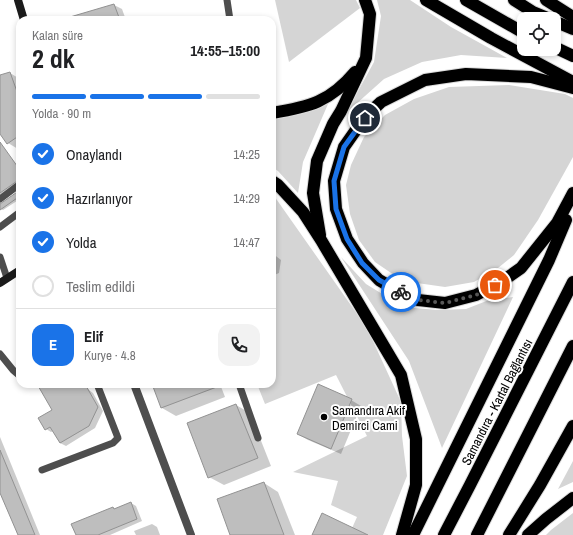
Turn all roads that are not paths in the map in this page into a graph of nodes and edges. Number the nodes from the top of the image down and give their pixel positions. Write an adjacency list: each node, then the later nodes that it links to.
1 (18, 0): 9 (main road)
2 (227, 0): 10 (lane)
3 (365, 0): 17 (highway)
4 (426, 0): 18 (highway)
5 (466, 0): 13 (highway)
6 (514, 0): 8 (highway)
7 (546, 0): 11 (highway)
8 (533, 12)
9 (23, 16)
10 (229, 16)
11 (573, 17)
12 (561, 24): 14 (highway)
13 (517, 29)
14 (573, 29)
15 (561, 51): 16 (highway)
16 (573, 56)
17 (366, 58): 20 (highway); 28 (highway)
18 (573, 82)
19 (573, 88): 23 (highway)
20 (276, 113)
21 (276, 184): 28 (highway)
22 (16, 187): 24 (lane)
23 (573, 193)
24 (0, 199)
25 (573, 202): 45 (highway)
26 (16, 215): 27 (lane)
27 (0, 227)
28 (321, 240): 44 (highway)
29 (0, 257): 31 (lane)
30 (16, 273): 31 (main road)
31 (3, 281)
32 (573, 282): 46 (highway, Samandıra - Kartal Bağlantısı)
33 (573, 346): 47 (highway)
34 (0, 354): 35 (lane)
35 (16, 373)
36 (99, 388): 41 (lane)
37 (136, 388): 43 (street)
38 (240, 388): 40 (lane)
39 (573, 426): 48 (highway)
40 (258, 438)
41 (42, 470)
42 (573, 498): 49 (highway)
43 (191, 535)
44 (402, 535)
45 (413, 535)
46 (444, 535)
47 (477, 535)
48 (509, 535)
49 (528, 535)

